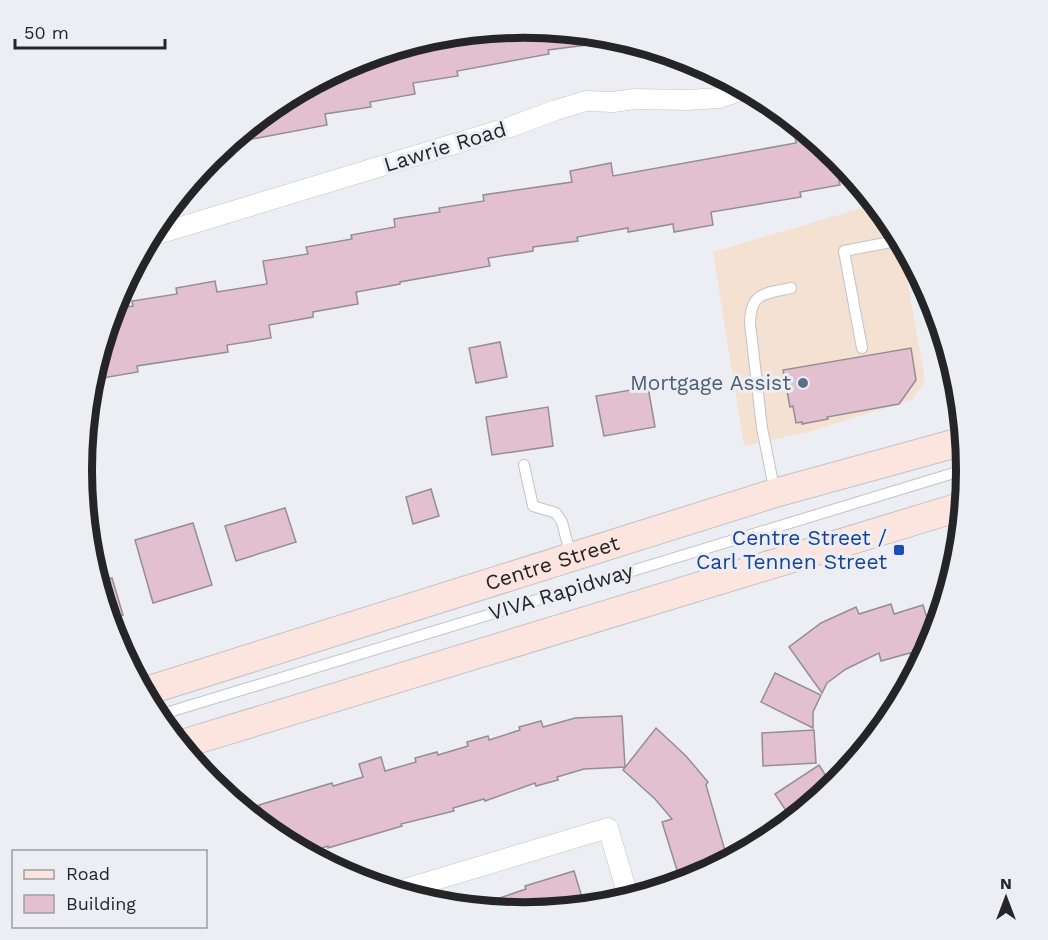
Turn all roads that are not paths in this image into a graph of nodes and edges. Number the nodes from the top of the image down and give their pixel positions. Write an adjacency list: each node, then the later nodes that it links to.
1 (735, 93): 2 (street, Lawrie Road)
2 (162, 233)
3 (891, 242): 5 (lane)
4 (791, 288): 9 (lane)
5 (862, 348)
6 (956, 443): 9 (main road, Centre Street)
7 (524, 465): 11 (lane)
8 (956, 472): 13 (lane, VIVA Rapidway)
9 (775, 493): 11 (main road, Centre Street)
10 (955, 508): 14 (main road)
11 (571, 557): 12 (main road, Centre Street)
12 (151, 689)
13 (166, 713)
14 (188, 742)
15 (410, 887): 16 (street)
16 (626, 890)

